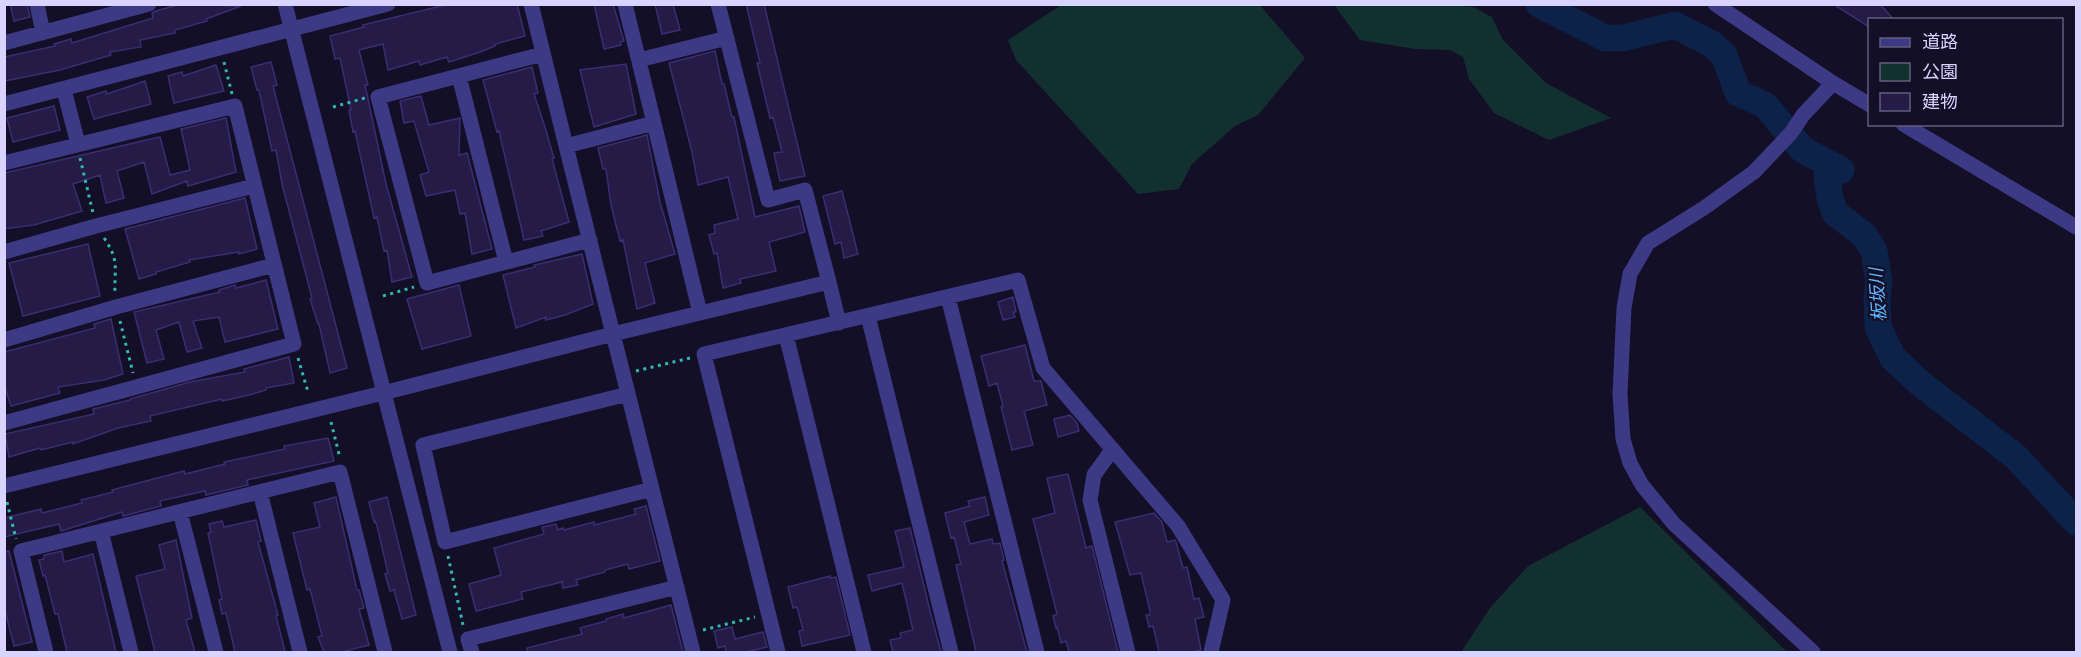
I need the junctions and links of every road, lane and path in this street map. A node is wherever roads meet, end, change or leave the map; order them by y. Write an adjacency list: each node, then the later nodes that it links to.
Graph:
1 (37, 4): 11 (street)
2 (149, 4): 9 (street)
3 (285, 4): 10 (street)
4 (388, 4): 10 (street)
5 (531, 4): 14 (street)
6 (625, 4): 16 (street)
7 (718, 4): 12 (street)
8 (1715, 4): 18 (street)
9 (127, 7): 11 (street)
10 (291, 29): 20 (street); 53 (street)
11 (43, 33): 13 (street)
12 (727, 38): 16 (street); 37 (street)
13 (4, 43)
14 (543, 54): 17 (street); 28 (street)
15 (224, 60): 19 (path)
16 (639, 60): 25 (street)
17 (459, 76): 21 (street); 35 (street)
18 (1833, 83): 23 (street); 84 (street)
19 (230, 86)
20 (64, 90): 22 (street); 27 (street)
21 (378, 97): 24 (path); 38 (street)
22 (4, 104)
23 (1868, 104)
24 (333, 107)
25 (654, 123): 28 (street); 42 (street)
26 (1906, 126): 32 (street)
27 (78, 144): 29 (street); 30 (street); 31 (path)
28 (566, 146): 33 (street)
29 (4, 163)
30 (254, 186): 31 (street); 36 (street)
31 (96, 226): 34 (street); 41 (path)
32 (2076, 227)
33 (590, 240): 35 (street); 45 (street)
34 (4, 252)
35 (506, 262): 38 (street)
36 (274, 265): 41 (street); 51 (street)
37 (829, 282): 42 (street); 44 (street)
38 (427, 283): 39 (path)
39 (383, 296)
40 (948, 297): 43 (street); 58 (street); 81 (street)
41 (116, 307): 47 (street); 51 (path)
42 (700, 313): 45 (street)
43 (868, 316): 44 (street); 80 (street)
44 (839, 322): 46 (street)
45 (612, 334): 50 (street); 53 (street)
46 (786, 335): 48 (street); 79 (street)
47 (4, 340)
48 (704, 354): 50 (path); 68 (street)
49 (302, 369): 52 (path)
50 (623, 374): 54 (street)
51 (136, 386): 56 (street)
52 (308, 392)
53 (383, 393): 59 (street); 76 (street)
54 (628, 394): 60 (street); 66 (street)
55 (331, 422): 57 (path)
56 (4, 423)
57 (335, 440)
58 (1112, 450): 82 (street); 83 (street)
59 (4, 486)
60 (652, 489): 66 (street); 67 (street)
61 (260, 492): 63 (street); 74 (street); 75 (street)
62 (7, 502): 64 (path)
63 (180, 512): 65 (street); 73 (street)
64 (12, 524)
65 (101, 531): 71 (street); 72 (street)
66 (445, 542): 70 (path)
67 (677, 587): 69 (street); 70 (street)
68 (768, 614): 69 (path); 78 (street)
69 (688, 633): 77 (street)
70 (470, 646)
71 (46, 652)
72 (131, 652)
73 (216, 652)
74 (300, 652)
75 (386, 652)
76 (450, 652)
77 (693, 652)
78 (778, 652)
79 (864, 652)
80 (951, 652)
81 (1037, 652)
82 (1128, 652)
83 (1211, 652)
84 (1813, 652)

